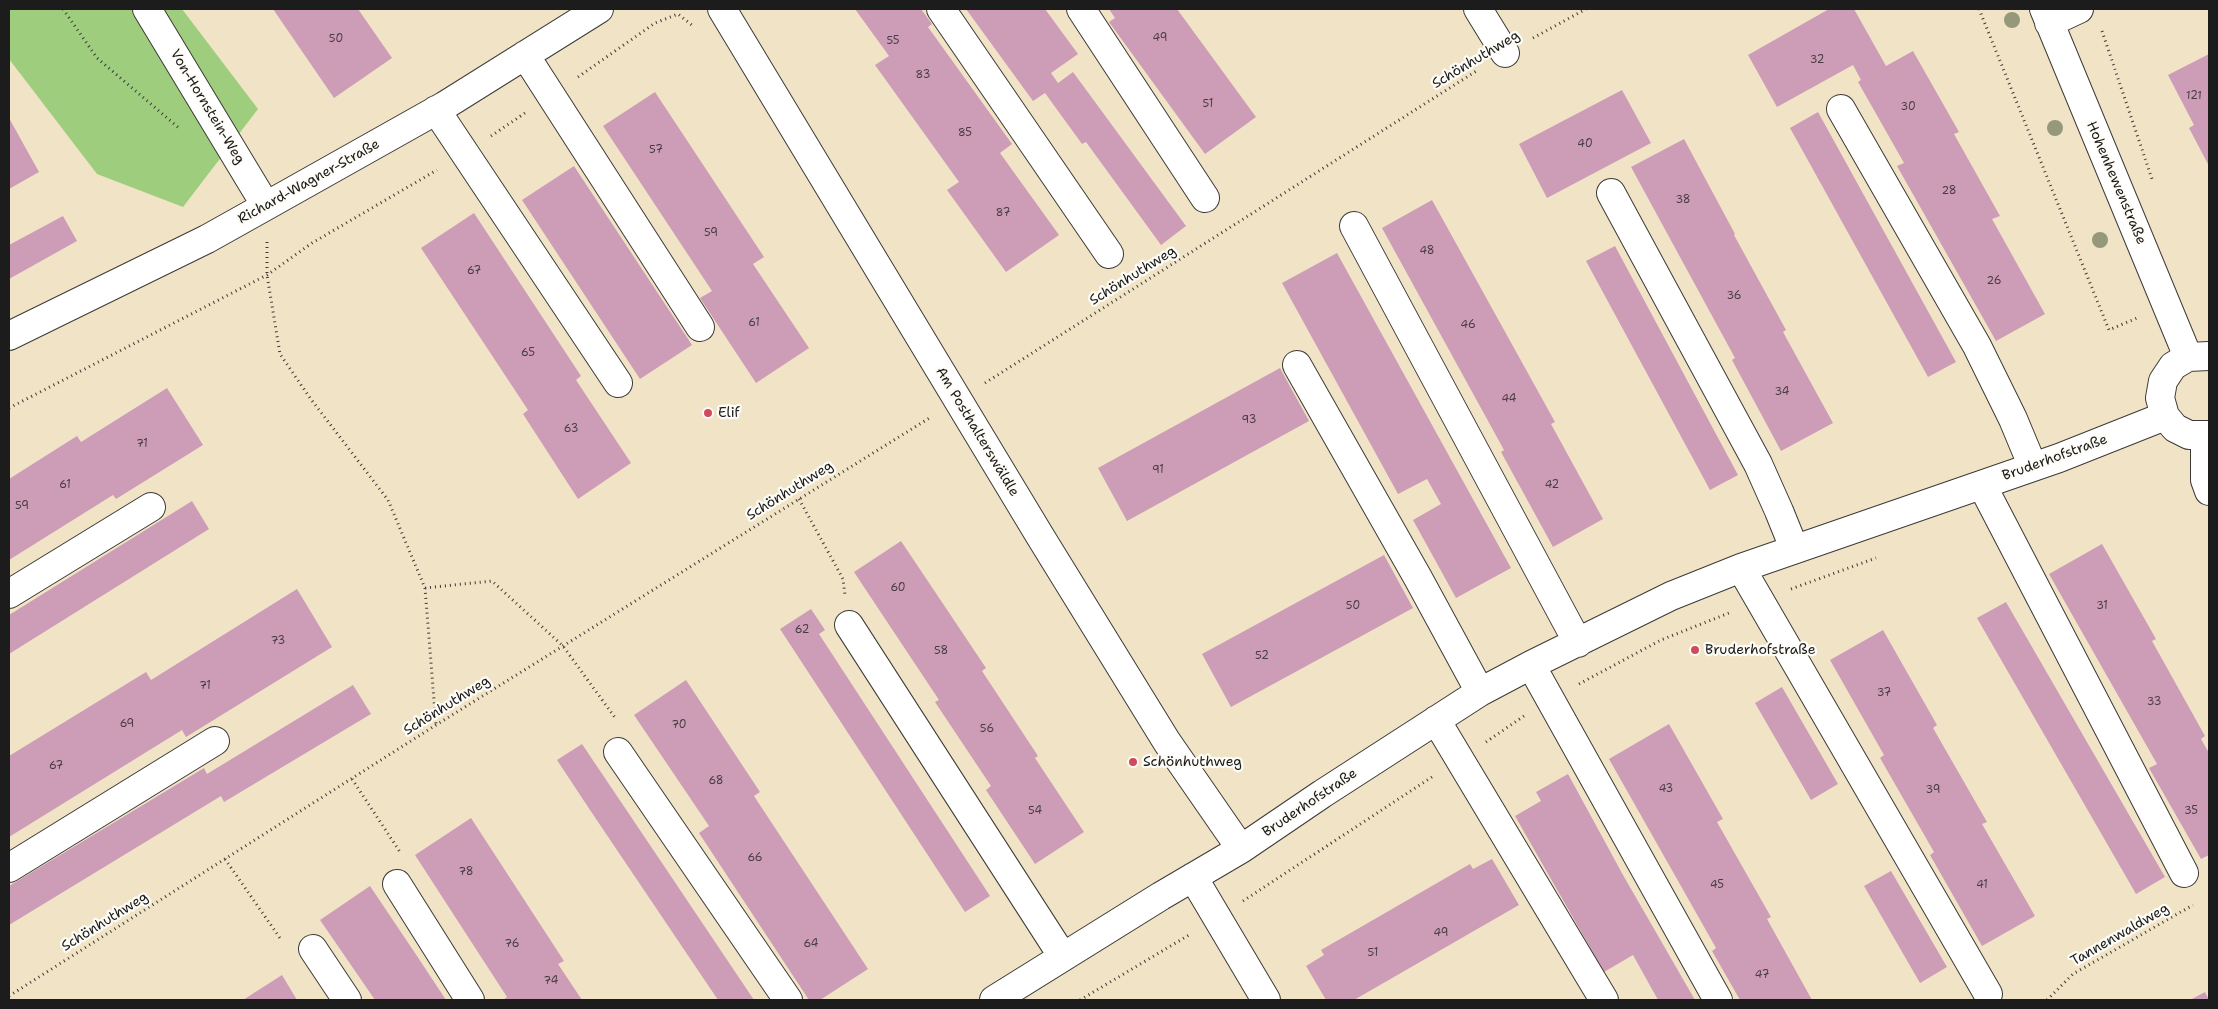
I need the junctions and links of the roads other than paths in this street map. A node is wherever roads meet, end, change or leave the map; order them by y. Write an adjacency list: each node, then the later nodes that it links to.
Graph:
1 (147, 9): 15 (street, Von-Hornstein-Weg)
2 (599, 9): 10 (street, Richard-Wagner-Straße)
3 (942, 9): 17 (street)
4 (1081, 9): 14 (street)
5 (1478, 9): 9 (street)
6 (2079, 9): 8 (street)
7 (727, 16): 39 (street, Am Posthalterswäldle)
8 (2047, 16): 20 (street, Hohenhewenstraße)
9 (1505, 53)
10 (525, 55): 12 (street, Richard-Wagner-Straße); 18 (street)
11 (1841, 109): 25 (street)
12 (436, 110): 15 (street, Richard-Wagner-Straße); 22 (street)
13 (1611, 193): 29 (street)
14 (1205, 198)
15 (266, 206): 19 (street, Richard-Wagner-Straße)
16 (1354, 226): 33 (street)
17 (1109, 254)
18 (700, 327)
19 (9, 336)
20 (2198, 357): 23 (street)
21 (1297, 365): 35 (street)
22 (618, 383)
23 (2165, 416): 24 (street); 25 (street, Bruderhofstraße)
24 (2207, 435): 27 (street)
25 (2032, 467): 26 (street, Bruderhofstraße)
26 (1982, 485): 29 (street, Bruderhofstraße); 41 (street)
27 (2209, 491)
28 (151, 507): 31 (street)
29 (1794, 548): 30 (street, Bruderhofstraße)
30 (1741, 568): 33 (street, Bruderhofstraße); 47 (street)
31 (9, 594)
32 (849, 625): 45 (street)
33 (1578, 643): 34 (street, Bruderhofstraße)
34 (1531, 664): 35 (street, Bruderhofstraße); 54 (street)
35 (1480, 692): 36 (street, Bruderhofstraße)
36 (1436, 720): 39 (street, Bruderhofstraße); 53 (street)
37 (215, 742): 40 (street)
38 (618, 752): 50 (street)
39 (1241, 849): 42 (street, Bruderhofstraße)
40 (9, 868)
41 (2184, 873)
42 (1193, 877): 45 (street, Bruderhofstraße); 52 (street)
43 (397, 884): 49 (street)
44 (314, 949): 48 (street)
45 (1063, 957): 46 (street, Bruderhofstraße)
46 (1023, 993): 51 (street, Bruderhofstraße)
47 (1988, 994)
48 (347, 1000)
49 (470, 1000)
50 (788, 1000)
51 (994, 1000)
52 (1266, 1000)
53 (1604, 1000)
54 (1718, 1000)

